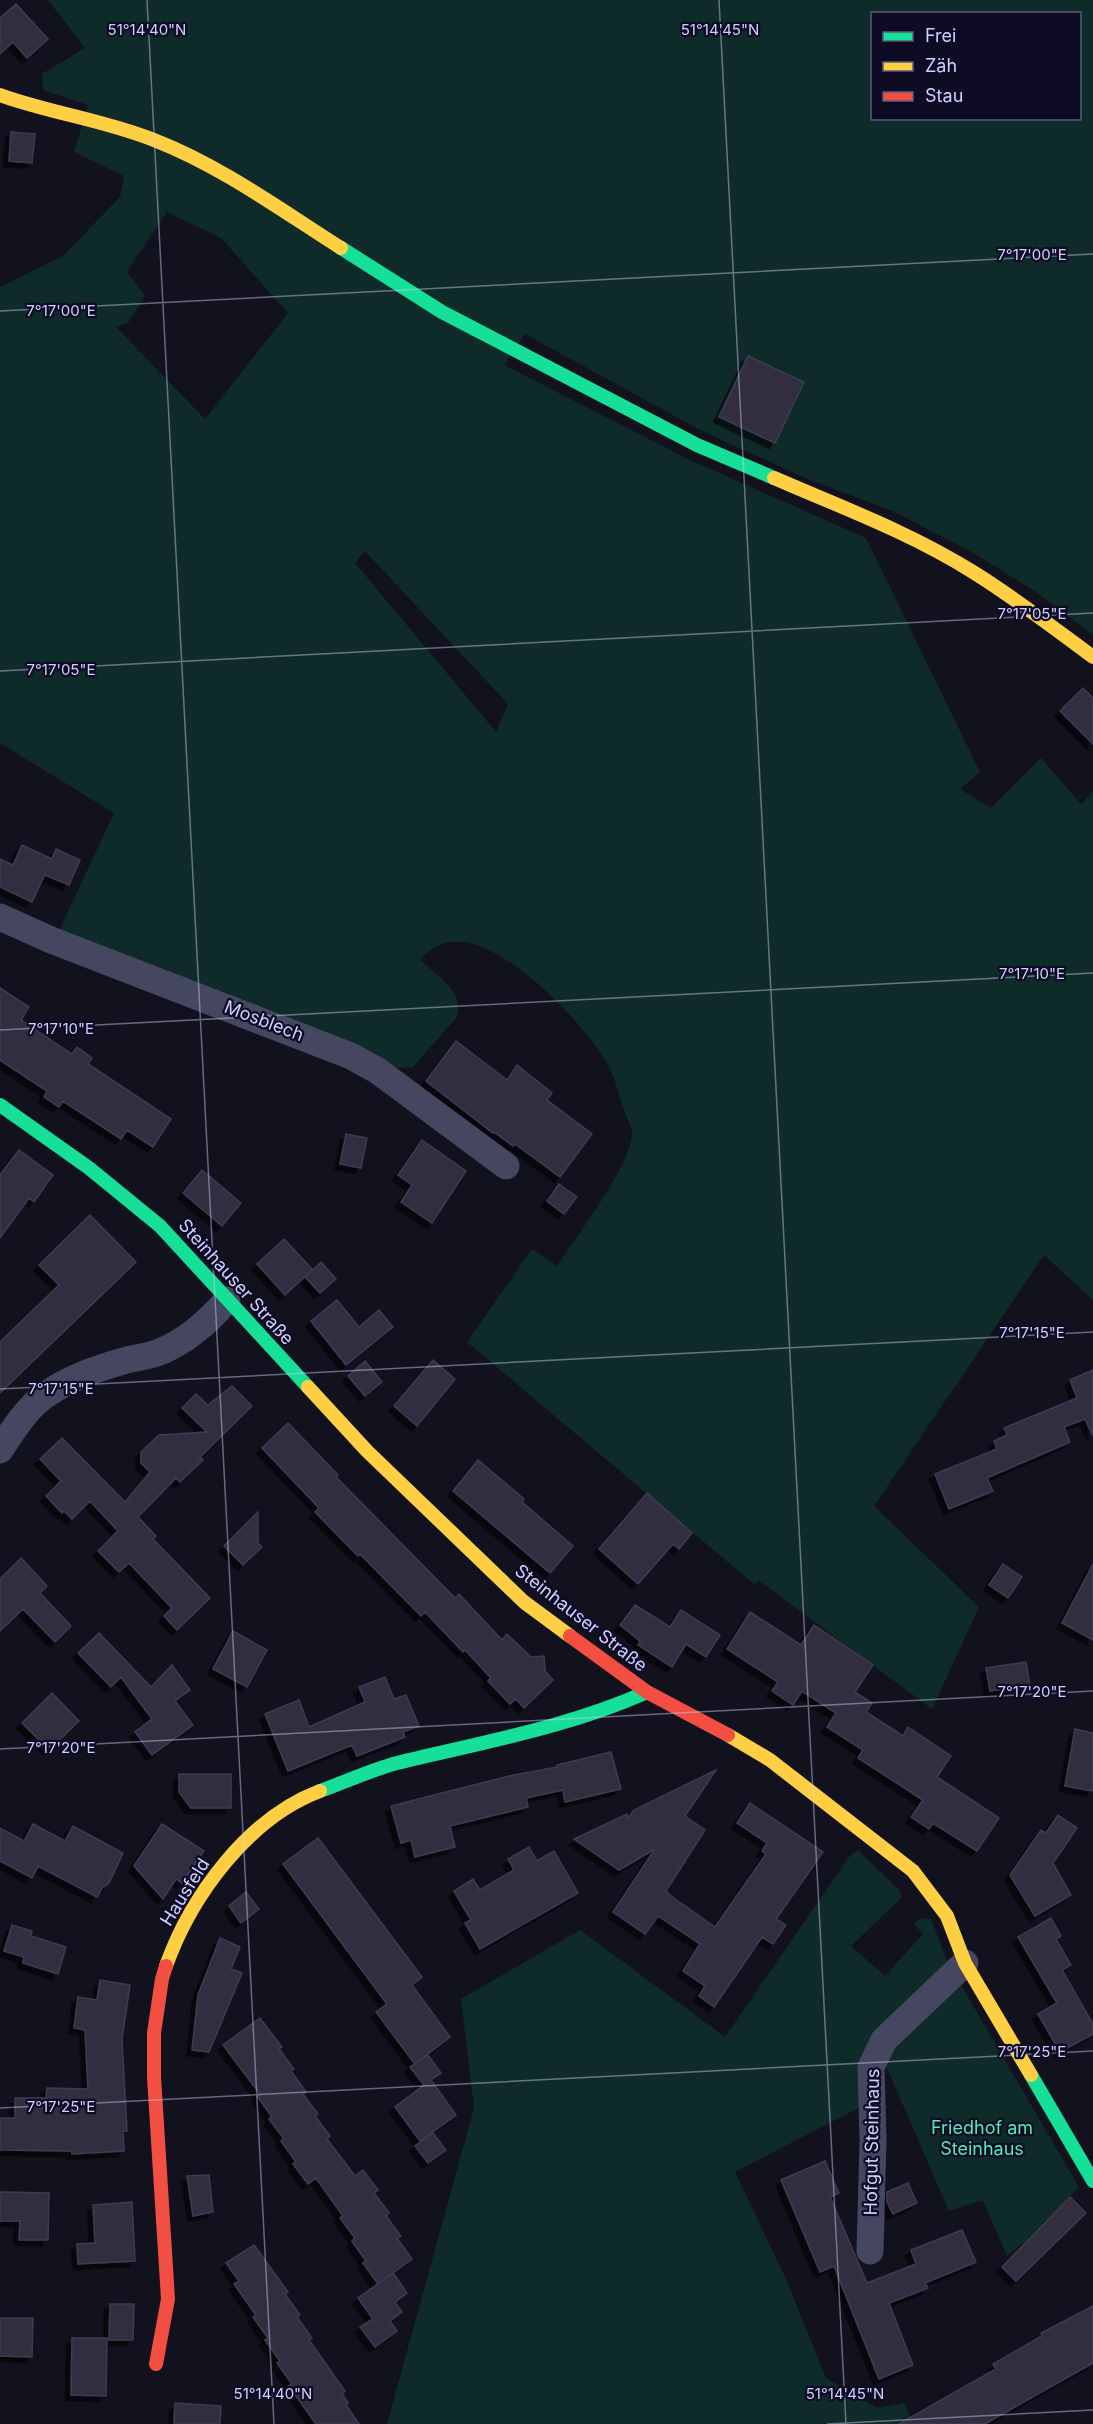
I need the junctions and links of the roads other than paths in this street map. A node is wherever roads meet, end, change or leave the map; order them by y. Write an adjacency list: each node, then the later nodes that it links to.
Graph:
1 (0, 95): 2 (street)
2 (1093, 657)
3 (0, 917): 5 (street, Mosblech)
4 (0, 1105): 6 (street, Steinhauser Straße)
5 (506, 1166)
6 (227, 1300): 7 (street); 8 (street, Steinhauser Straße)
7 (0, 1450)
8 (647, 1692): 9 (street, Steinhauser Straße); 12 (street, Hausfeld)
9 (965, 1963): 10 (street, Steinhauser Straße); 11 (street, Hofgut Steinhaus)
10 (1093, 2181)
11 (870, 2251)
12 (156, 2364)

